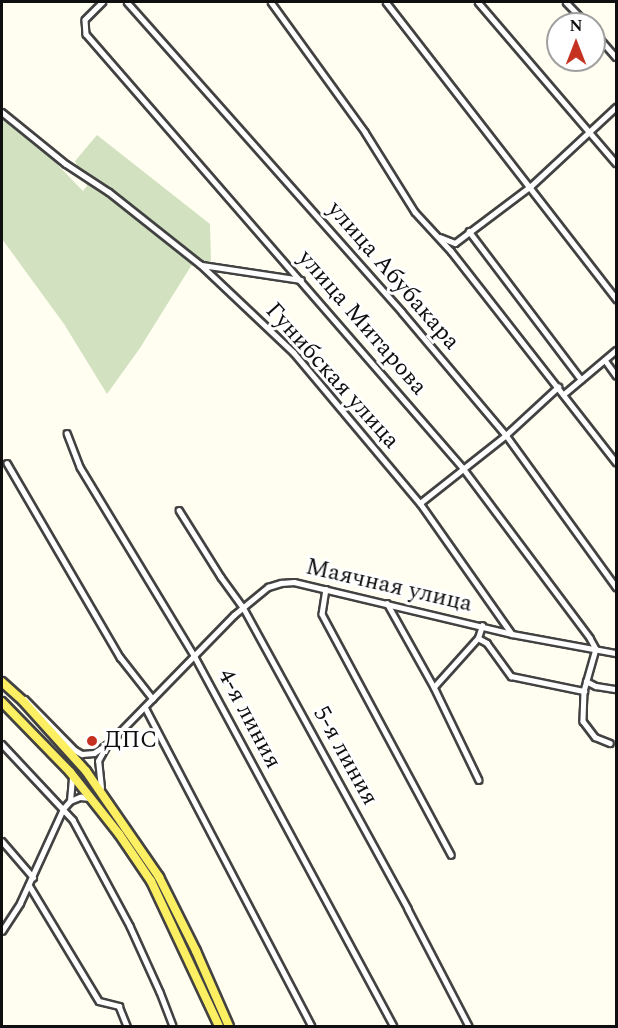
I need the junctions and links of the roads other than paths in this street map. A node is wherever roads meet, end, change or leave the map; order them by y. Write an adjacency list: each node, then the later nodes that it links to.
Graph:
1 (103, 2): 16 (street, улица Митарова)
2 (126, 2): 25 (street, улица Абубакара)
3 (271, 2): 14 (street)
4 (386, 2): 12 (street)
5 (478, 2): 10 (street)
6 (606, 46): 7 (street)
7 (616, 57)
8 (616, 107): 10 (street)
9 (2, 112): 15 (street, Гунибская улица)
10 (588, 132): 11 (street); 12 (street)
11 (616, 164)
12 (531, 186): 13 (street); 17 (street)
13 (469, 231): 14 (street); 21 (street)
14 (433, 232): 22 (street)
15 (200, 264): 16 (street); 29 (street, Гунибская улица)
16 (302, 280): 28 (street, улица Митарова)
17 (616, 299)
18 (616, 350): 19 (street)
19 (605, 360): 20 (street); 21 (street)
20 (616, 375)
21 (581, 379): 23 (street)
22 (558, 387): 23 (street); 25 (street)
23 (564, 394): 26 (street)
24 (67, 433): 40 (street, 4-я линия)
25 (506, 435): 28 (street); 31 (street, улица Абубакара)
26 (616, 462)
27 (7, 463): 47 (street)
28 (463, 468): 29 (street); 38 (street, улица Митарова)
29 (420, 503): 36 (street, Гунибская улица)
30 (179, 510): 34 (street, 5-я линия)
31 (616, 587)
32 (326, 589): 33 (street, Маячная улица); 34 (street, Маячная улица); 60 (street)
33 (387, 603): 35 (street, Маячная улица); 43 (street)
34 (243, 607): 40 (street, Маячная улица); 70 (street, 5-я линия)
35 (482, 626): 36 (street, Маячная улица); 37 (street)
36 (512, 634): 38 (street, Маячная улица)
37 (478, 638): 43 (street); 46 (street)
38 (596, 649): 39 (street, Маячная улица); 41 (street)
39 (616, 653)
40 (195, 657): 47 (street, Маячная улица); 69 (street, 4-я линия)
41 (586, 681): 44 (street); 46 (street)
42 (2, 682): 45 (main road)
43 (434, 687): 54 (street)
44 (616, 688)
45 (10, 689): 52 (street); 55 (main road)
46 (584, 691): 50 (street)
47 (153, 699): 49 (street, Маячная улица)
48 (2, 702): 53 (main road)
49 (145, 707): 52 (street, Маячная улица); 68 (street)
50 (610, 743)
51 (2, 744): 58 (street)
52 (108, 744): 55 (street)
53 (70, 772): 56 (main road); 57 (street)
54 (479, 780)
55 (102, 791): 67 (main road)
56 (93, 800): 57 (street); 66 (main road)
57 (70, 801): 58 (street)
58 (63, 809): 61 (street); 65 (street)
59 (2, 841): 61 (street)
60 (451, 855)
61 (33, 877): 62 (street)
62 (29, 885): 63 (street); 64 (street)
63 (2, 931)
64 (127, 1026)
65 (173, 1026)
66 (219, 1026)
67 (230, 1026)
68 (312, 1026)
69 (394, 1026)
70 (468, 1026)

